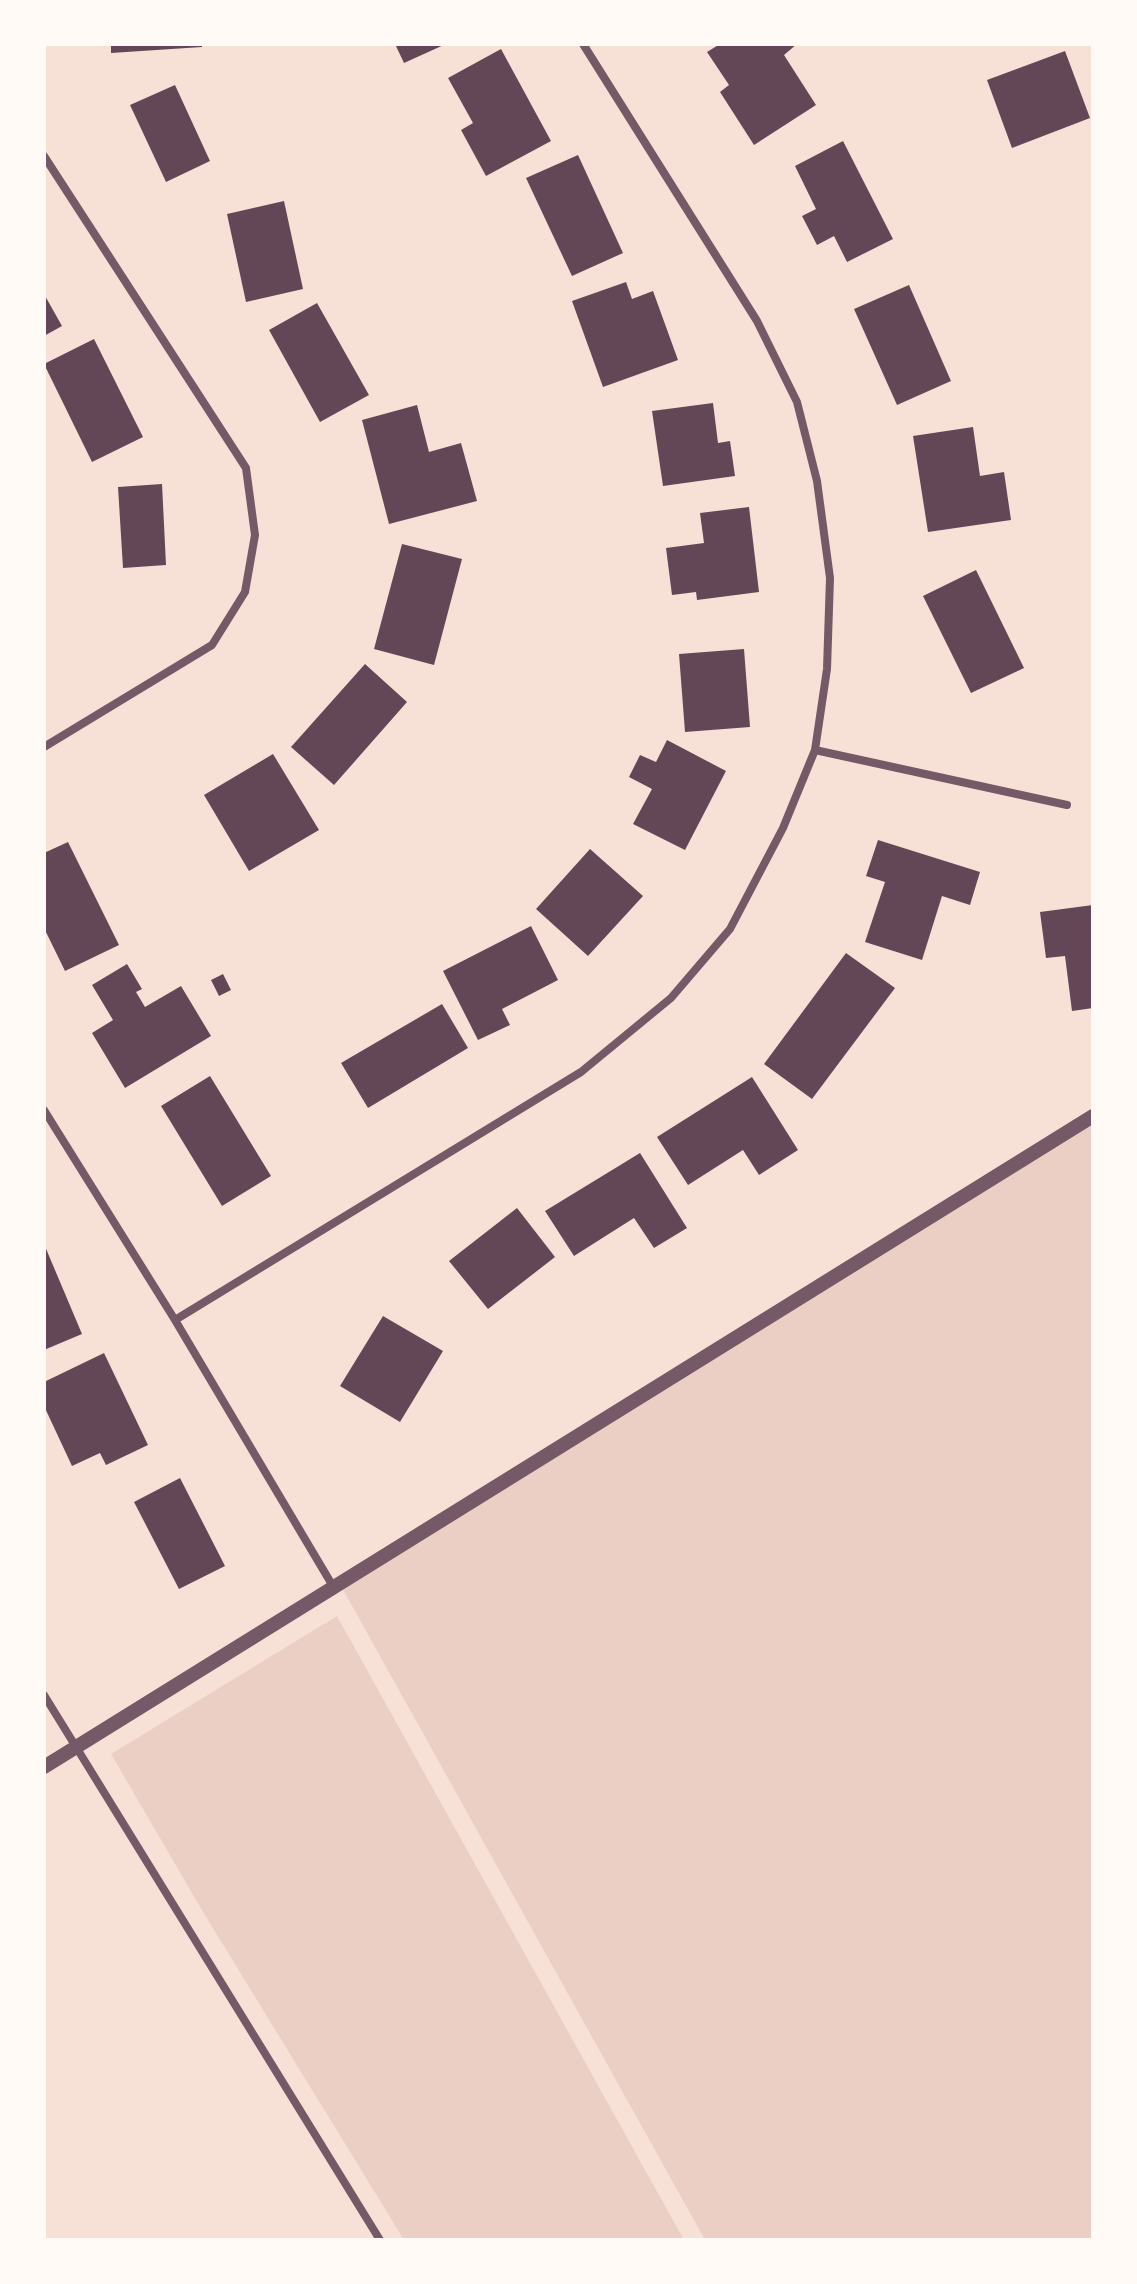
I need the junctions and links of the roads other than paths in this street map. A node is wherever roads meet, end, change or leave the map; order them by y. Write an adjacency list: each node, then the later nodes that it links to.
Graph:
1 (583, 44): 4 (street)
2 (44, 156): 3 (street)
3 (44, 747)
4 (815, 750): 5 (street); 8 (street)
5 (1067, 805)
6 (44, 1110): 8 (street)
7 (1093, 1116): 9 (street)
8 (175, 1320): 9 (street)
9 (334, 1589): 11 (street)
10 (44, 1695): 11 (street)
11 (76, 1748): 12 (street); 13 (street)
12 (44, 1767)
13 (380, 2240)

